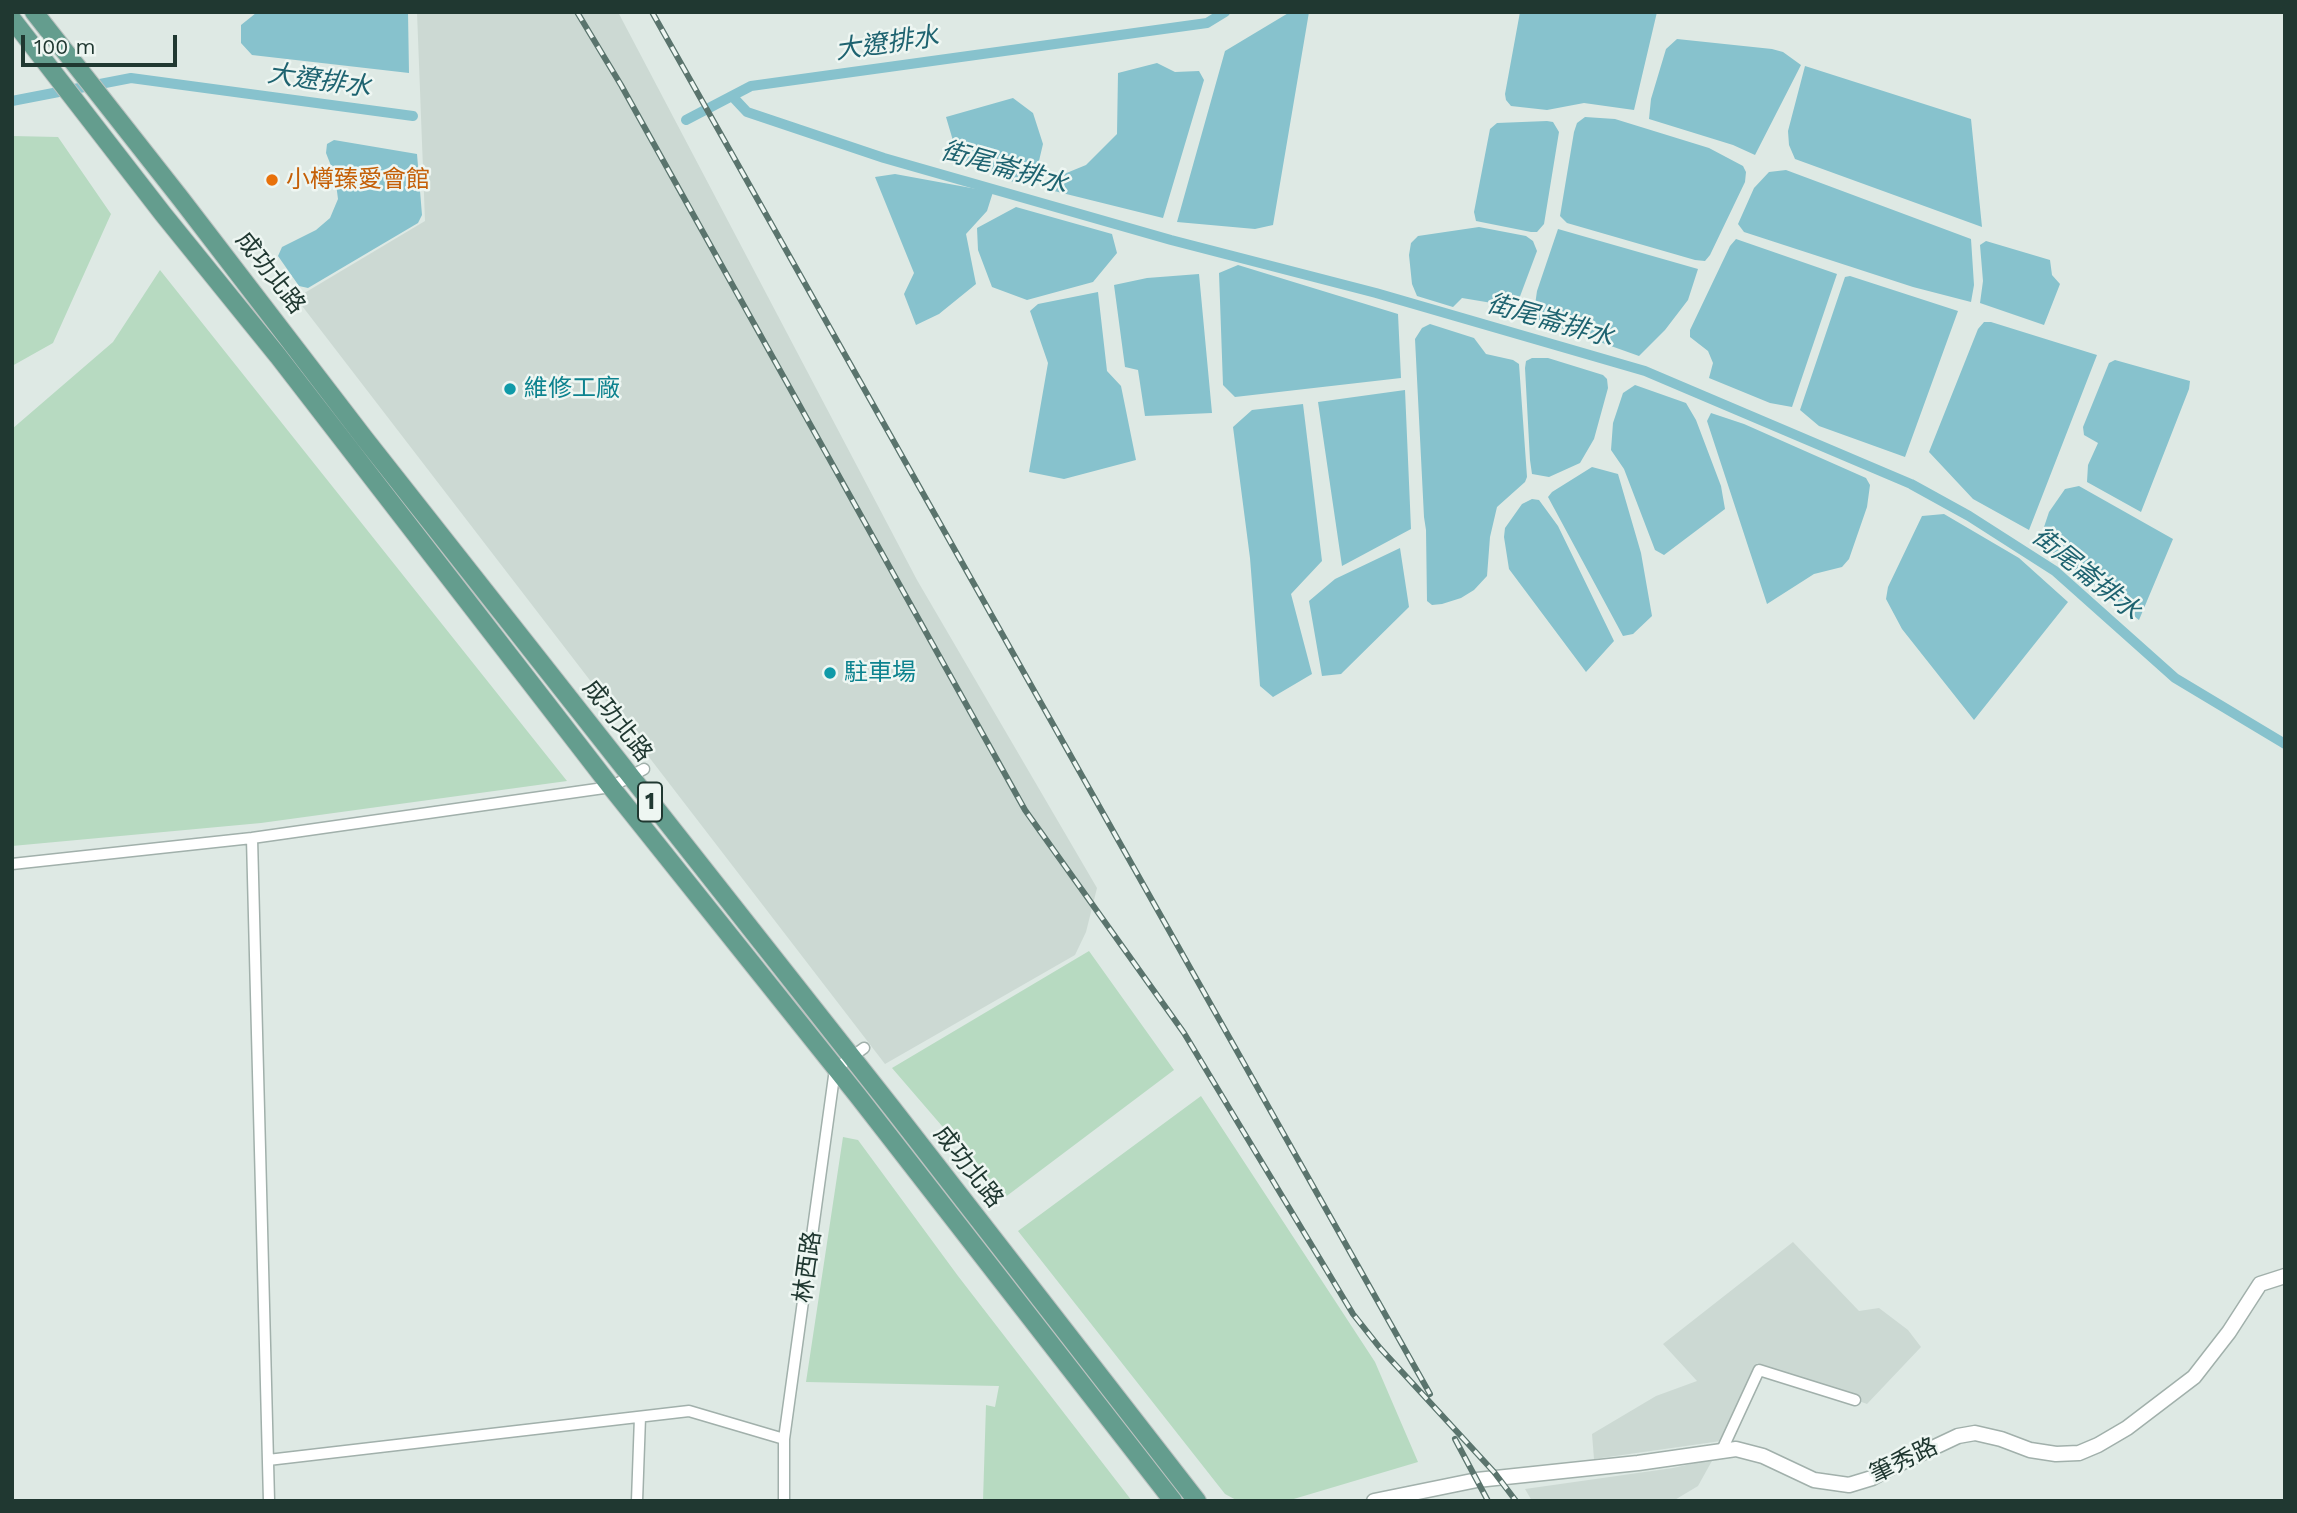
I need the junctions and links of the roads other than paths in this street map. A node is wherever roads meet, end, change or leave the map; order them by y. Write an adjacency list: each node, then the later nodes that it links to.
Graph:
1 (34, 12): 3 (main road, 成功北路 / 1)
2 (12, 19): 4 (main road, 成功北路 / 1)
3 (636, 772): 4 (street); 7 (main road, 成功北路 / 1)
4 (611, 787): 5 (street); 8 (main road, 成功北路 / 1)
5 (252, 838): 6 (street); 14 (street)
6 (12, 864)
7 (857, 1052): 8 (street); 19 (main road, 成功北路 / 1)
8 (835, 1069): 12 (street, 林西路); 18 (main road, 成功北路 / 1)
9 (2285, 1276): 13 (street, 筆秀路)
10 (1855, 1400): 13 (street)
11 (640, 1417): 12 (street); 14 (street); 16 (street)
12 (784, 1439): 17 (street, 林西路)
13 (1722, 1450): 20 (street, 筆秀路)
14 (268, 1460): 15 (street)
15 (270, 1501)
16 (637, 1501)
17 (783, 1501)
18 (1173, 1501)
19 (1197, 1501)
20 (1374, 1501)

